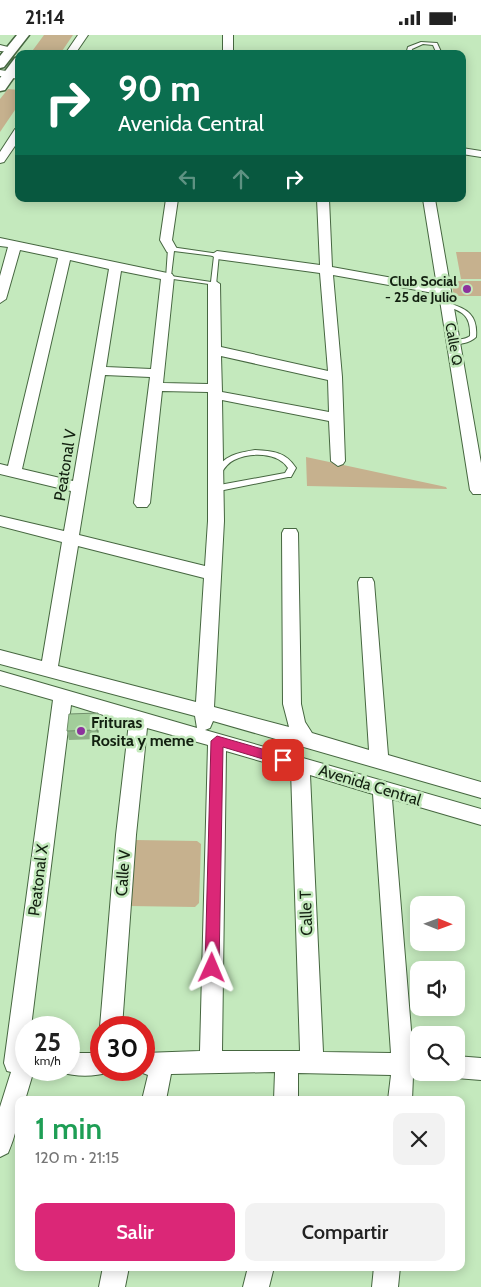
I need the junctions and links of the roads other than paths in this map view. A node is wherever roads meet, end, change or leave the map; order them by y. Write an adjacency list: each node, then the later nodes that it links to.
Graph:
1 (23, 35): 5 (street)
2 (38, 35): 6 (street)
3 (83, 35): 7 (street)
4 (228, 35): 8 (street)
5 (6, 48): 11 (street)
6 (27, 50)
7 (73, 50)
8 (228, 50)
9 (410, 50): 10 (lane)
10 (438, 50)
11 (0, 64)
12 (9, 75): 13 (street)
13 (0, 87)
14 (15, 137): 17 (street)
15 (466, 152): 16 (street)
16 (481, 154)
17 (0, 160)
18 (172, 202): 23 (street)
19 (323, 202): 27 (street)
20 (429, 202): 30 (street, Calle Q)
21 (0, 242): 22 (street)
22 (15, 245): 25 (street); 31 (street)
23 (171, 249): 24 (lane); 28 (lane)
24 (216, 255): 27 (street); 29 (lane)
25 (66, 256): 26 (street); 40 (street)
26 (116, 266): 28 (street); 34 (street, Peatonal V)
27 (326, 270): 30 (street); 35 (street)
28 (168, 277): 29 (lane); 36 (street)
29 (214, 284): 33 (street)
30 (446, 298): 32 (street, Calle Q); 32 (lane)
31 (0, 299)
32 (454, 342): 41 (street, Calle Q)
33 (215, 350): 35 (street); 37 (street)
34 (99, 371): 36 (street); 42 (street, Peatonal V)
35 (335, 377): 38 (street)
36 (157, 380): 37 (street); 45 (street)
37 (216, 392): 38 (street); 43 (street)
38 (336, 418): 39 (street)
39 (338, 461)
40 (7, 471): 42 (street)
41 (478, 473): 44 (street, Calle Q)
42 (79, 488): 48 (street, Peatonal V)
43 (216, 488): 43 (lane); 49 (street)
44 (478, 490)
45 (142, 503)
46 (0, 521): 48 (street)
47 (290, 533): 58 (street)
48 (71, 539): 49 (street); 52 (street, Peatonal V)
49 (212, 574): 55 (street)
50 (366, 582): 59 (street)
51 (0, 657): 52 (street, Avenida Central)
52 (49, 670): 55 (street, Avenida Central)
53 (0, 678): 54 (street, Avenida Central)
54 (63, 697): 56 (street, Avenida Central); 64 (street, Peatonal X)
55 (205, 713): 57 (street); 58 (street, Avenida Central)
56 (139, 718): 57 (street, Avenida Central); 65 (street, Calle V)
57 (210, 739): 60 (street, Avenida Central); 67 (street)
58 (306, 739): 59 (street, Avenida Central)
59 (379, 762): 62 (street, Avenida Central)
60 (300, 765): 61 (street, Avenida Central); 69 (street, Calle T)
61 (382, 790): 63 (street, Avenida Central); 66 (street)
62 (481, 790)
63 (481, 817)
64 (23, 1016)
65 (112, 1016)
66 (410, 1055)
67 (211, 1062): 68 (street); 70 (street)
68 (286, 1062): 69 (street); 78 (street)
69 (312, 1062): 71 (street)
70 (155, 1064)
71 (410, 1064)
72 (410, 1067): 79 (street)
73 (465, 1068): 74 (street)
74 (481, 1069)
75 (15, 1073): 80 (street, Peatonal X)
76 (153, 1081): 77 (street)
77 (154, 1096)
78 (286, 1096)
79 (401, 1096)
80 (0, 1145)
81 (115, 1271): 84 (street)
82 (260, 1271): 85 (street)
83 (387, 1271): 86 (street)
84 (112, 1287)
85 (256, 1287)
86 (385, 1287)

